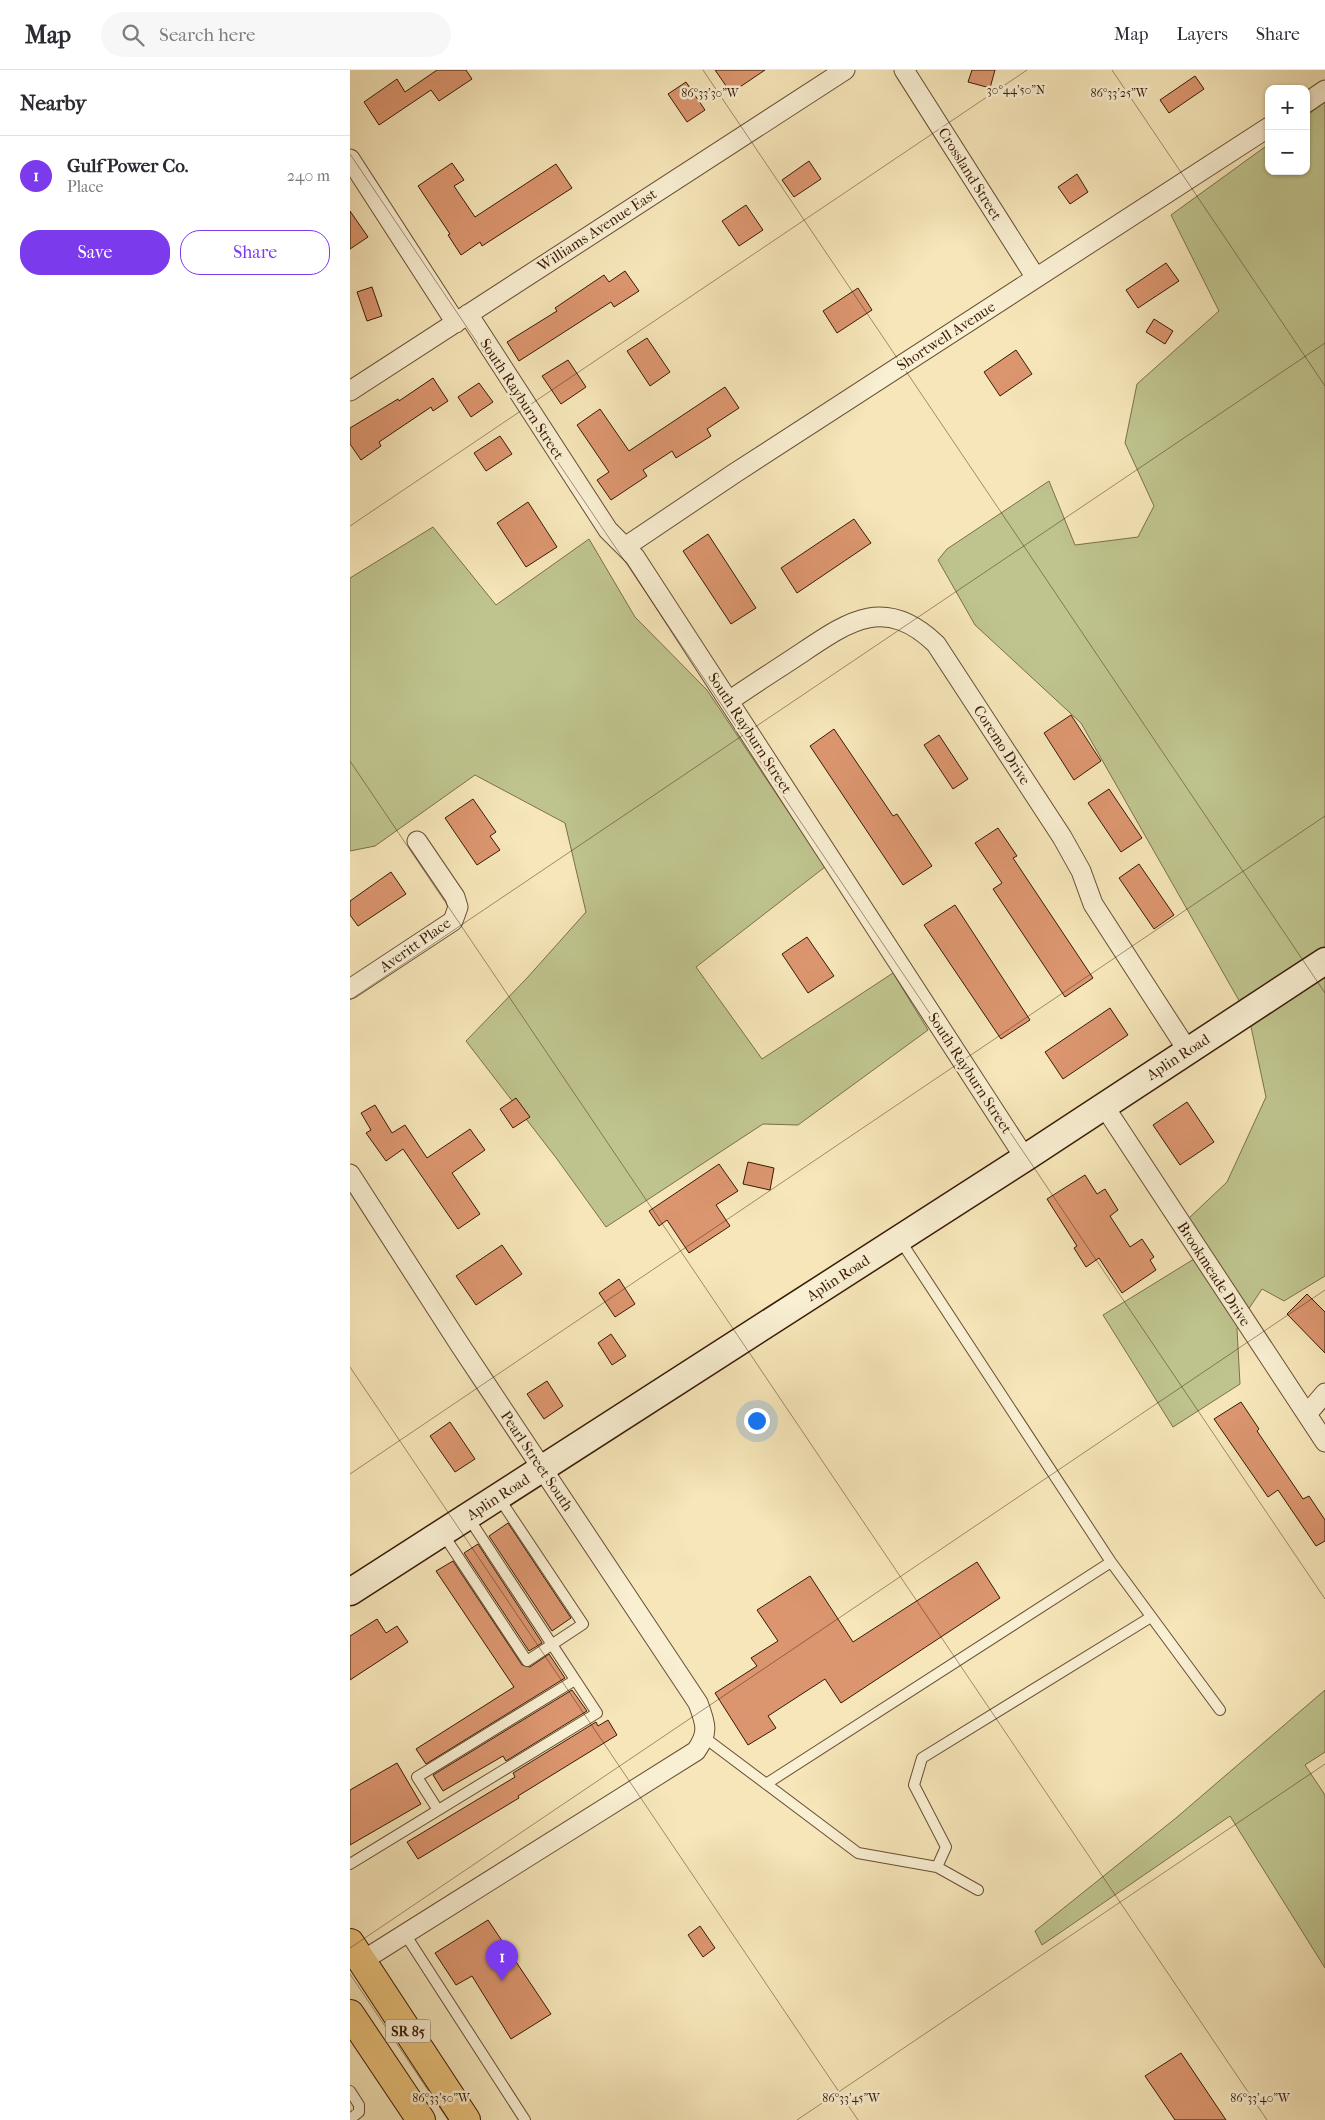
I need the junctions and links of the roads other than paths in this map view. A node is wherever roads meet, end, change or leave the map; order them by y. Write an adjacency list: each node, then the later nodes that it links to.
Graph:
1 (845, 70): 8 (street, Williams Avenue East)
2 (904, 70): 7 (street, Crossland Street)
3 (1325, 90): 4 (street)
4 (1310, 100)
5 (1265, 130): 7 (street, Shortwell Avenue)
6 (350, 159): 8 (street, South Rayburn Street)
7 (1036, 278): 10 (street, Shortwell Avenue)
8 (462, 318): 9 (street, Williams Avenue East); 10 (street, South Rayburn Street)
9 (350, 391)
10 (625, 547): 11 (street, South Rayburn Street)
11 (729, 701): 15 (street, Coremo Drive); 17 (street, South Rayburn Street)
12 (417, 841): 14 (street, Averitt Place)
13 (1325, 961): 15 (street, Aplin Road)
14 (350, 989)
15 (1188, 1051): 16 (street, Aplin Road)
16 (1104, 1106): 17 (street, Aplin Road); 21 (street, Brookmeade Drive)
17 (1025, 1158): 19 (street, Aplin Road)
18 (350, 1174): 23 (street, Pearl Street South)
19 (899, 1239): 23 (street, Aplin Road); 27 (lane)
20 (1325, 1393): 21 (street)
21 (1307, 1414): 22 (street, Brookmeade Drive)
22 (1325, 1442)
23 (542, 1468): 24 (street, Aplin Road); 33 (street, Pearl Street South)
24 (499, 1496): 25 (street, Aplin Road); 30 (lane)
25 (468, 1516): 26 (street, Aplin Road); 30 (lane)
26 (442, 1533): 28 (street, Aplin Road); 30 (lane)
27 (1111, 1562): 29 (lane); 34 (lane)
28 (350, 1592)
29 (1151, 1617): 32 (lane); 37 (lane)
30 (552, 1644): 31 (lane)
31 (575, 1680): 35 (lane); 35 (lane)
32 (1220, 1710)
33 (700, 1744): 34 (lane); 39 (street)
34 (766, 1784): 37 (lane)
35 (438, 1810): 36 (lane)
36 (350, 1864)
37 (937, 1867): 38 (lane)
38 (978, 1890)
39 (405, 1934): 40 (street); 46 (lane)
40 (356, 1952): 45 (main road, SR 85)
41 (350, 2014): 44 (main road, SR 85)
42 (350, 2091): 43 (lane)
43 (350, 2119)
44 (421, 2120)
45 (466, 2120)
46 (525, 2120)

